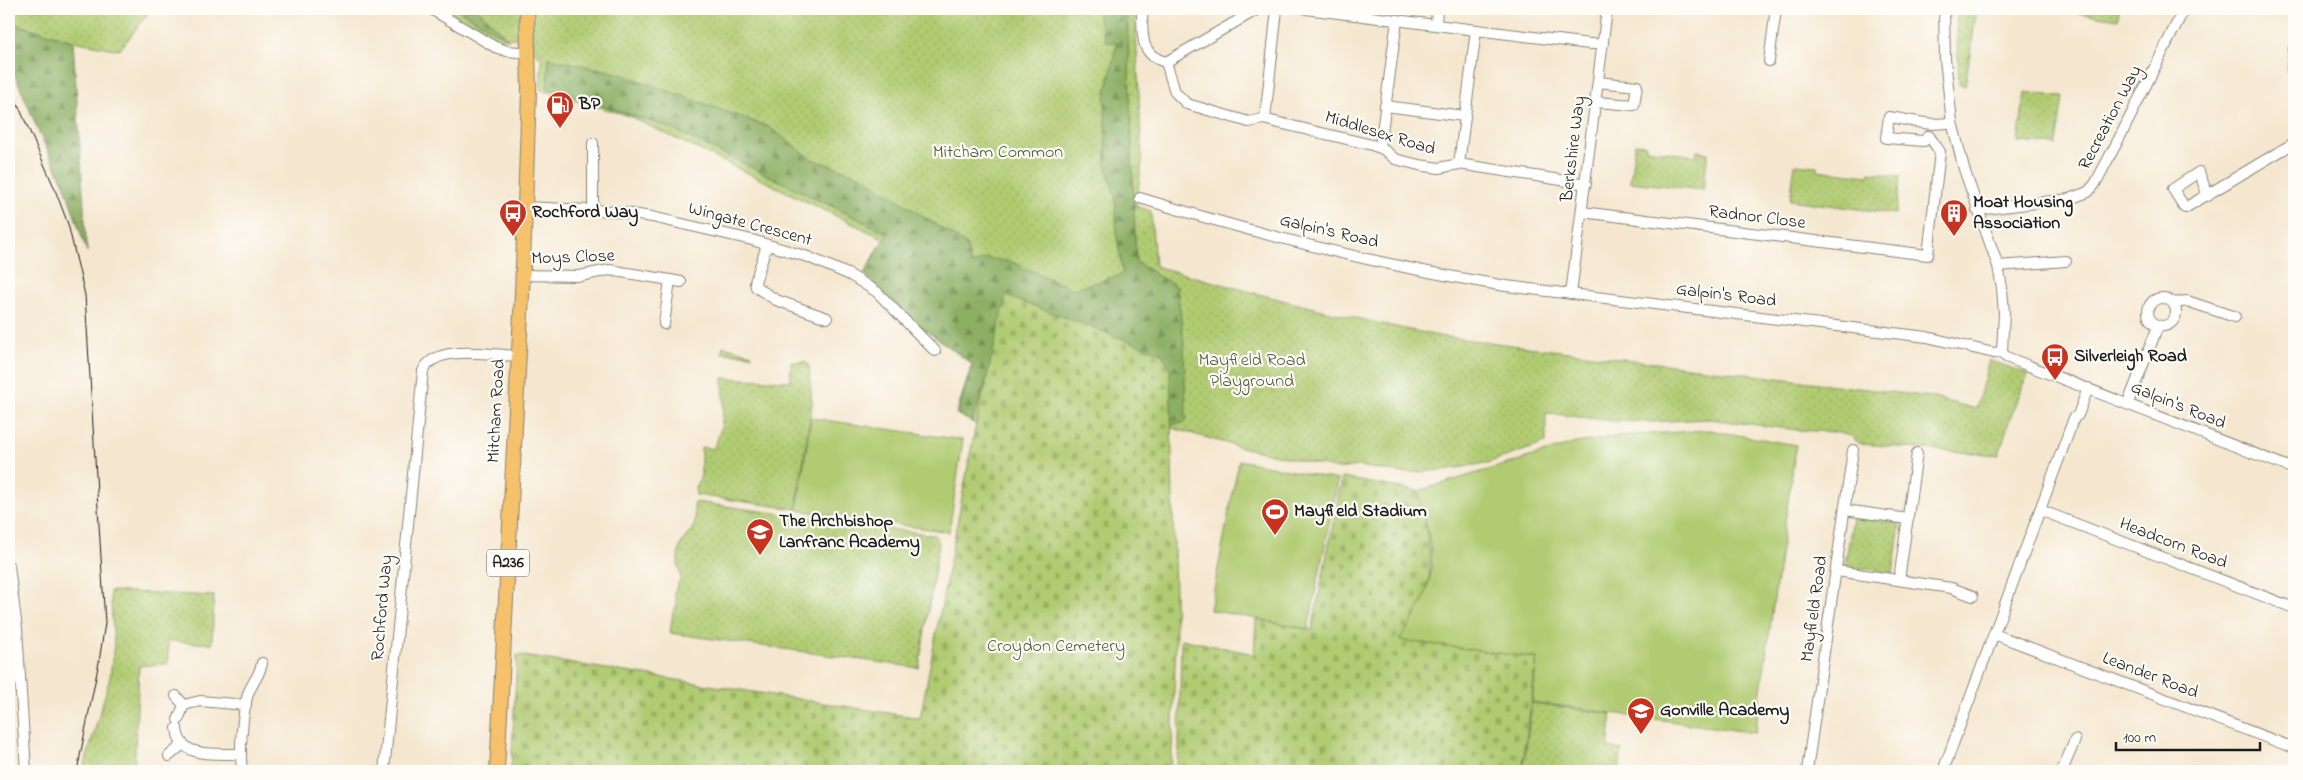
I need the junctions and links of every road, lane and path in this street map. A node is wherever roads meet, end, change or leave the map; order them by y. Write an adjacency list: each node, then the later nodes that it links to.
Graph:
1 (431, 9): 17 (street)
2 (527, 9): 17 (main road, A236)
3 (1142, 9): 19 (street)
4 (1258, 9): 19 (street)
5 (1277, 9): 25 (street)
6 (1306, 9): 12 (street)
7 (1438, 9): 13 (street)
8 (1607, 9): 15 (street, Berkshire Way)
9 (1776, 9): 18 (street)
10 (1944, 9): 26 (street)
11 (2184, 9): 36 (street, Recreation Way)
12 (1397, 20): 13 (street); 23 (street)
13 (1436, 24): 14 (street)
14 (1476, 30): 15 (street); 24 (street)
15 (1603, 44): 20 (street, Berkshire Way)
16 (2294, 48): 21 (street)
17 (530, 53): 34 (main road, Mitcham Road / A236)
18 (1769, 61)
19 (1166, 62): 25 (street, Middlesex Road)
20 (1598, 82): 22 (street, Berkshire Way); 22 (street)
21 (2294, 82)
22 (1596, 102): 31 (street, Berkshire Way)
23 (1385, 106): 24 (street); 29 (street)
24 (1464, 116): 30 (street)
25 (1264, 119): 29 (street, Middlesex Road)
26 (1952, 122): 36 (street); 37 (street, Radnor Close)
27 (594, 143): 35 (street)
28 (2294, 143): 32 (street)
29 (1380, 147): 30 (street, Middlesex Road)
30 (1459, 164): 31 (street, Middlesex Road)
31 (1586, 184): 37 (street, Berkshire Way)
32 (2208, 196)
33 (1140, 198): 42 (street, Galpin's Road)
34 (524, 207): 35 (street, Wingate Crescent); 41 (main road, Mitcham Road / A236)
35 (593, 210): 38 (street, Wingate Crescent)
36 (1977, 210): 40 (street)
37 (1582, 212): 42 (street, Berkshire Way)
38 (768, 245): 45 (street); 48 (street, Wingate Crescent)
39 (2066, 260): 40 (street)
40 (1998, 266): 49 (street)
41 (522, 275): 46 (street, Moys Close); 50 (main road, Mitcham Road / A236)
42 (1570, 294): 49 (street, Galpin's Road)
43 (2174, 303): 44 (street); 47 (street); 47 (street)
44 (2235, 317)
45 (827, 318)
46 (664, 324)
47 (2158, 326): 52 (street)
48 (935, 351)
49 (2002, 352): 51 (street, Galpin's Road)
50 (518, 356): 76 (street, Rochford Way); 77 (main road, Mitcham Road / A236)
51 (2088, 388): 52 (street, Galpin's Road); 57 (street)
52 (2128, 403): 55 (street, Galpin's Road)
53 (1853, 450): 56 (street, Mayfield Road)
54 (1917, 453): 58 (street)
55 (2294, 469)
56 (1845, 510): 58 (street); 60 (street, Mayfield Road)
57 (2040, 510): 63 (street, Headcorn Road); 64 (street)
58 (1908, 519): 61 (street)
59 (9, 566): 74 (street)
60 (1837, 571): 61 (street); 78 (street, Mayfield Road)
61 (1899, 580): 62 (street)
62 (1973, 596)
63 (2294, 608)
64 (1994, 634): 71 (street, Leander Road); 79 (street)
65 (262, 663): 68 (street)
66 (176, 696): 67 (street)
67 (184, 705): 68 (street); 70 (street)
68 (246, 705): 72 (street)
69 (2075, 740): 80 (street)
70 (182, 745): 72 (street); 73 (street)
71 (2294, 748)
72 (241, 754): 75 (street)
73 (169, 756)
74 (26, 771)
75 (244, 771)
76 (384, 771)
77 (496, 771)
78 (1808, 771)
79 (1943, 771)
80 (2062, 771)

